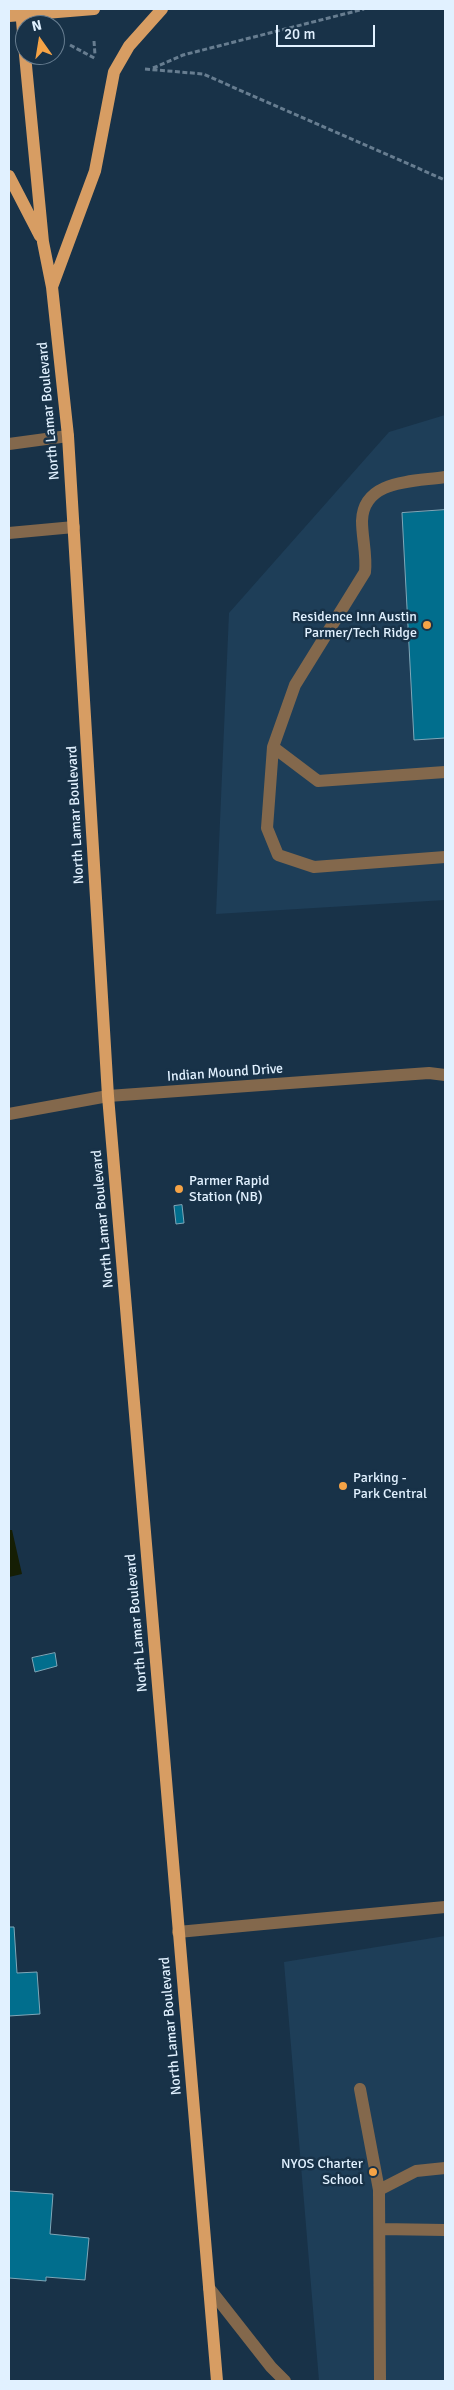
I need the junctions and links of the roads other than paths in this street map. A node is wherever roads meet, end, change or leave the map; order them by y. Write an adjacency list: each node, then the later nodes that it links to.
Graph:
1 (94, 9): 3 (main road)
2 (162, 9): 7 (main road)
3 (17, 14)
4 (26, 65): 6 (main road, North Lamar Boulevard)
5 (9, 176): 6 (main road)
6 (43, 242): 7 (main road, North Lamar Boulevard)
7 (52, 287): 8 (main road, North Lamar Boulevard)
8 (68, 436): 9 (street); 11 (main road, North Lamar Boulevard)
9 (9, 444)
10 (445, 477): 13 (street)
11 (74, 527): 12 (street); 17 (main road, North Lamar Boulevard)
12 (9, 534)
13 (273, 747): 14 (street); 15 (street)
14 (445, 772)
15 (445, 857)
16 (445, 1075): 17 (street, Indian Mound Drive)
17 (108, 1096): 18 (street, Indian Mound Drive); 20 (main road, North Lamar Boulevard)
18 (9, 1114)
19 (445, 1907): 20 (street)
20 (178, 1932): 26 (main road, North Lamar Boulevard)
21 (360, 2089): 23 (street)
22 (445, 2168): 23 (street)
23 (380, 2190): 24 (street)
24 (380, 2229): 25 (street); 29 (street)
25 (445, 2230)
26 (209, 2288): 27 (main road, North Lamar Boulevard); 28 (street)
27 (216, 2381)
28 (285, 2381)
29 (380, 2381)

